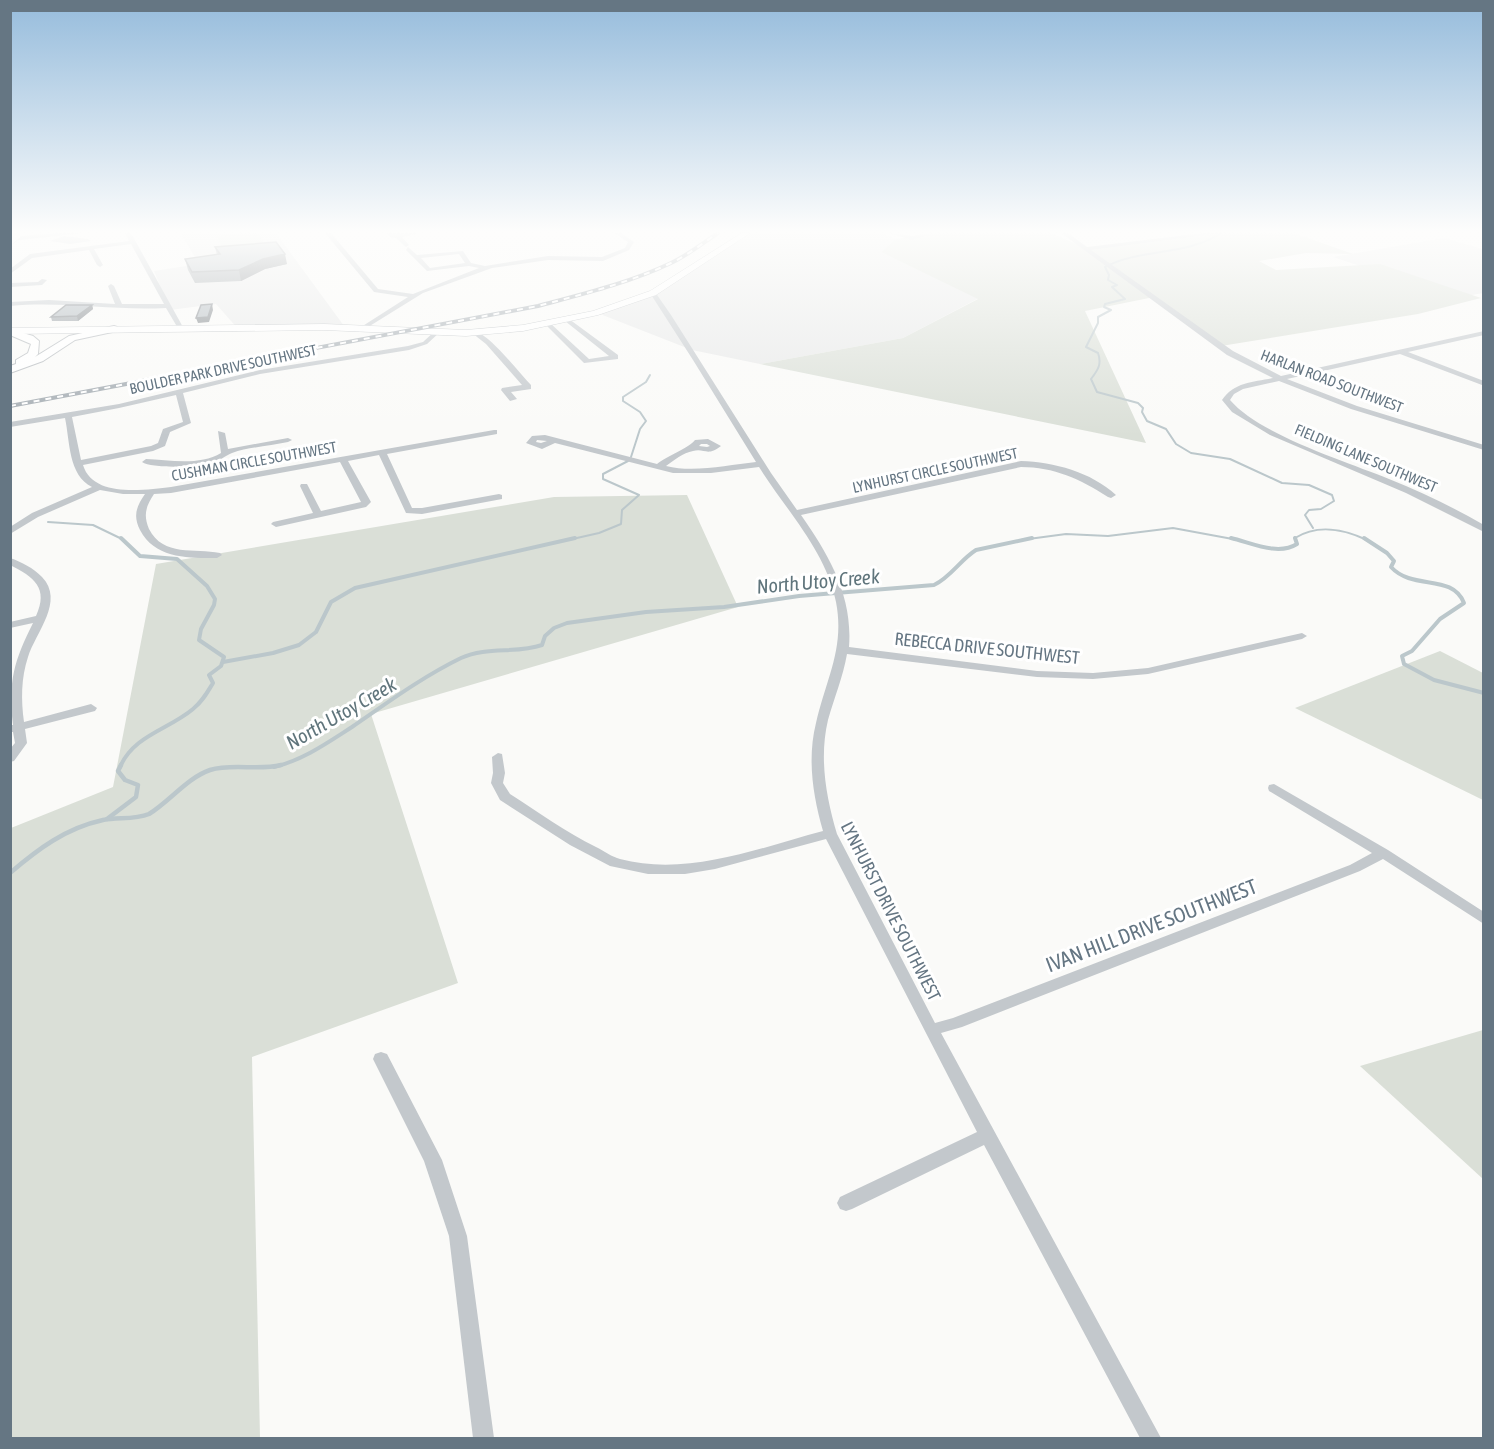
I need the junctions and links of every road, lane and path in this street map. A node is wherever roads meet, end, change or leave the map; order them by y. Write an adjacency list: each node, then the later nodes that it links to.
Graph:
1 (118, 301): 8 (street)
2 (165, 301): 9 (street)
3 (407, 301): 16 (street)
4 (636, 301): 10 (main road)
5 (658, 301): 40 (street, LYNHURST DRIVE SOUTHWEST)
6 (1157, 301): 23 (street, HARLAN ROAD SOUTHWEST)
7 (10, 304): 8 (street)
8 (117, 306): 9 (street)
9 (168, 306): 14 (street)
10 (567, 320): 11 (main road); 11 (street)
11 (548, 324): 18 (main road)
12 (73, 329): 13 (main road); 15 (main road); 21 (highway); 22 (highway)
13 (114, 329): 14 (main road); 22 (highway)
14 (182, 329): 16 (main road)
15 (10, 330): 21 (highway)
16 (360, 330): 17 (main road)
17 (437, 332): 18 (main road); 25 (street, BOULDER PARK DRIVE SOUTHWEST)
18 (474, 332): 26 (street)
19 (1484, 333): 20 (street, FIELDING LANE SOUTHWEST)
20 (1400, 352): 23 (street, FIELDING LANE SOUTHWEST); 24 (street)
21 (33, 354): 22 (highway)
22 (13, 368)
23 (1281, 378): 34 (street, HARLAN ROAD SOUTHWEST); 51 (street, FIELDING LANE SOUTHWEST)
24 (1482, 383)
25 (179, 391): 27 (street, BOULDER PARK DRIVE SOUTHWEST); 39 (street)
26 (513, 399)
27 (68, 415): 28 (street, BOULDER PARK DRIVE SOUTHWEST); 39 (street)
28 (10, 425)
29 (494, 432): 35 (street, CUSHMAN CIRCLE SOUTHWEST)
30 (221, 433): 36 (street)
31 (288, 440): 36 (street)
32 (552, 440): 41 (street)
33 (694, 447): 41 (street)
34 (1484, 448)
35 (382, 452): 37 (street, CUSHMAN CIRCLE SOUTHWEST); 47 (street)
36 (221, 456): 38 (street); 42 (street)
37 (343, 459): 42 (street, CUSHMAN CIRCLE SOUTHWEST); 49 (street)
38 (146, 462)
39 (79, 464): 44 (street)
40 (761, 464): 41 (street); 48 (street, LYNHURST DRIVE SOUTHWEST)
41 (658, 467)
42 (214, 482): 45 (street, CUSHMAN CIRCLE SOUTHWEST)
43 (304, 486): 49 (street)
44 (100, 487): 45 (street, CUSHMAN CIRCLE SOUTHWEST); 52 (street)
45 (151, 492): 53 (street)
46 (1111, 495): 48 (street, LYNHURST CIRCLE SOUTHWEST)
47 (499, 497)
48 (795, 513): 58 (street, LYNHURST DRIVE SOUTHWEST)
49 (318, 515): 50 (street)
50 (276, 524)
51 (1484, 529)
52 (10, 531)
53 (218, 555)
54 (10, 561): 55 (street)
55 (40, 618): 56 (street); 60 (street)
56 (10, 625)
57 (1302, 636): 58 (street, REBECCA DRIVE SOUTHWEST)
58 (844, 650): 64 (street, LYNHURST DRIVE SOUTHWEST)
59 (91, 708): 60 (street)
60 (15, 728): 62 (street)
61 (498, 757): 64 (street)
62 (10, 758)
63 (1275, 788): 65 (street)
64 (830, 834): 67 (street, LYNHURST DRIVE SOUTHWEST)
65 (1383, 853): 66 (street); 67 (street, IVAN HILL DRIVE SOUTHWEST)
66 (1484, 919)
67 (931, 1030): 69 (street, LYNHURST DRIVE SOUTHWEST)
68 (381, 1059): 71 (street)
69 (987, 1135): 70 (street); 72 (street, LYNHURST DRIVE SOUTHWEST)
70 (846, 1203)
71 (484, 1438)
72 (1151, 1438)

